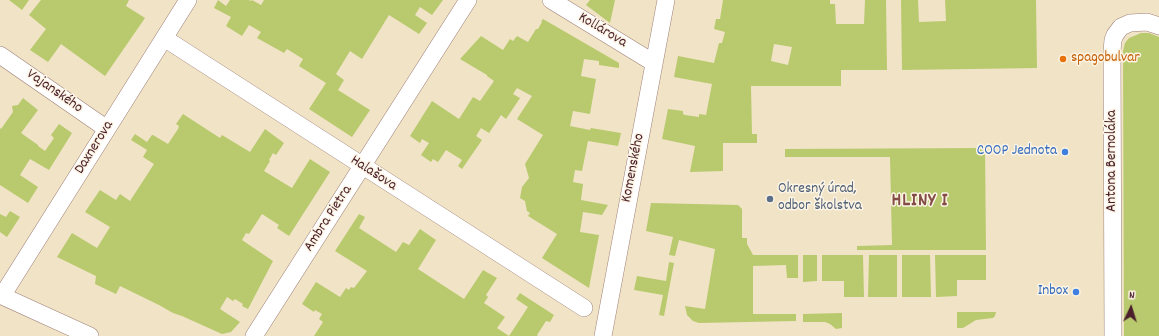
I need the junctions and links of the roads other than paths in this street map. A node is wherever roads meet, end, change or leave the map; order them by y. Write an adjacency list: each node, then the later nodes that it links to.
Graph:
1 (188, 0): 6 (street, Daxnerova)
2 (468, 0): 10 (street, Ambra Pietra)
3 (551, 0): 8 (street, Kollárova)
4 (666, 0): 8 (street, Komenského)
5 (1159, 26): 16 (street, Antona Bernoláka)
6 (164, 38): 9 (street, Daxnerova); 10 (street, Halašova)
7 (0, 55): 9 (street, Vajanského)
8 (654, 63): 15 (street, Komenského)
9 (107, 129): 11 (street, Daxnerova)
10 (362, 166): 12 (street, Halašova); 14 (street, Ambra Pietra)
11 (1, 295): 13 (street)
12 (584, 308)
13 (90, 336)
14 (254, 336)
15 (603, 336)
16 (1113, 336)

